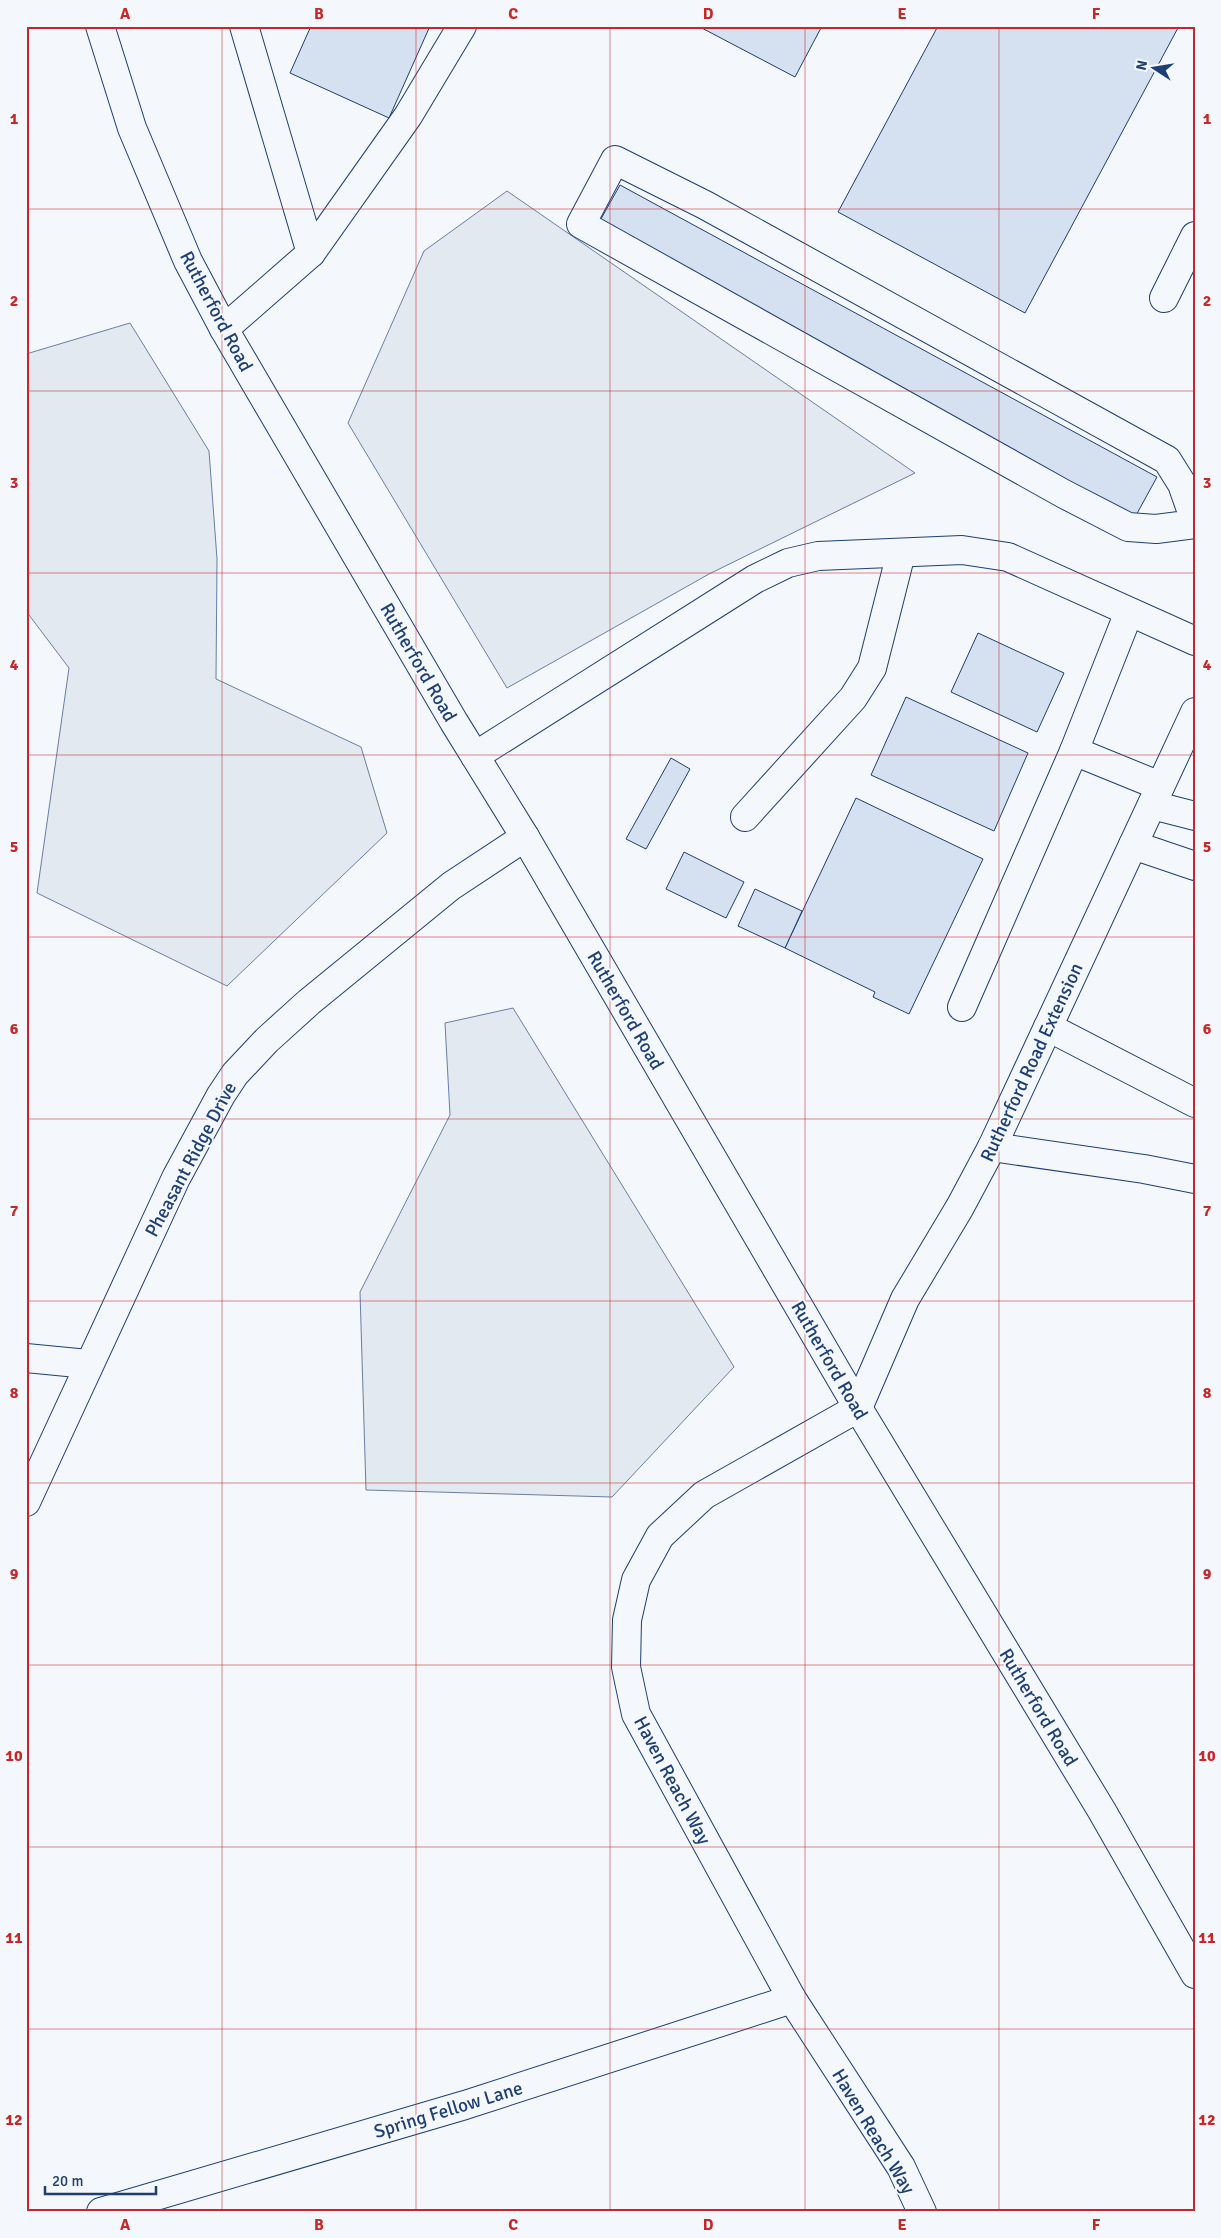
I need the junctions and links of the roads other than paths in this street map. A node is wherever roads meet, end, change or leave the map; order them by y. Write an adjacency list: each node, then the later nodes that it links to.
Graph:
1 (100, 26): 7 (street, Rutherford Road)
2 (244, 26): 5 (street)
3 (462, 26): 5 (street)
4 (1195, 236): 6 (street)
5 (311, 253): 7 (street)
6 (1164, 298)
7 (224, 329): 14 (street, Rutherford Road)
8 (1195, 522): 8 (street)
9 (901, 553): 10 (street); 14 (street); 17 (street)
10 (1129, 612): 11 (street); 13 (street)
11 (1195, 640)
12 (1195, 712): 15 (street, Rutherford Road Extension)
13 (1074, 751): 15 (street); 21 (street)
14 (474, 756): 18 (street, Rutherford Road)
15 (1156, 796): 16 (street); 19 (street, Rutherford Road Extension)
16 (1195, 816)
17 (745, 817)
18 (525, 837): 27 (street, Pheasant Ridge Drive); 28 (street, Rutherford Road)
19 (1133, 845): 20 (street); 22 (street, Rutherford Road Extension)
20 (1195, 866)
21 (962, 1007)
22 (1048, 1027): 23 (street); 24 (street, Rutherford Road Extension)
23 (1195, 1102)
24 (992, 1147): 25 (street); 28 (street, Rutherford Road Extension)
25 (1195, 1179)
26 (26, 1358): 27 (street)
27 (88, 1364): 29 (street, Pheasant Ridge Drive)
28 (858, 1408): 30 (street, Rutherford Road); 31 (street, Haven Reach Way)
29 (26, 1502)
30 (1195, 1974)
31 (792, 1998): 32 (street, Spring Fellow Lane); 33 (street, Haven Reach Way)
32 (101, 2212)
33 (922, 2212)

